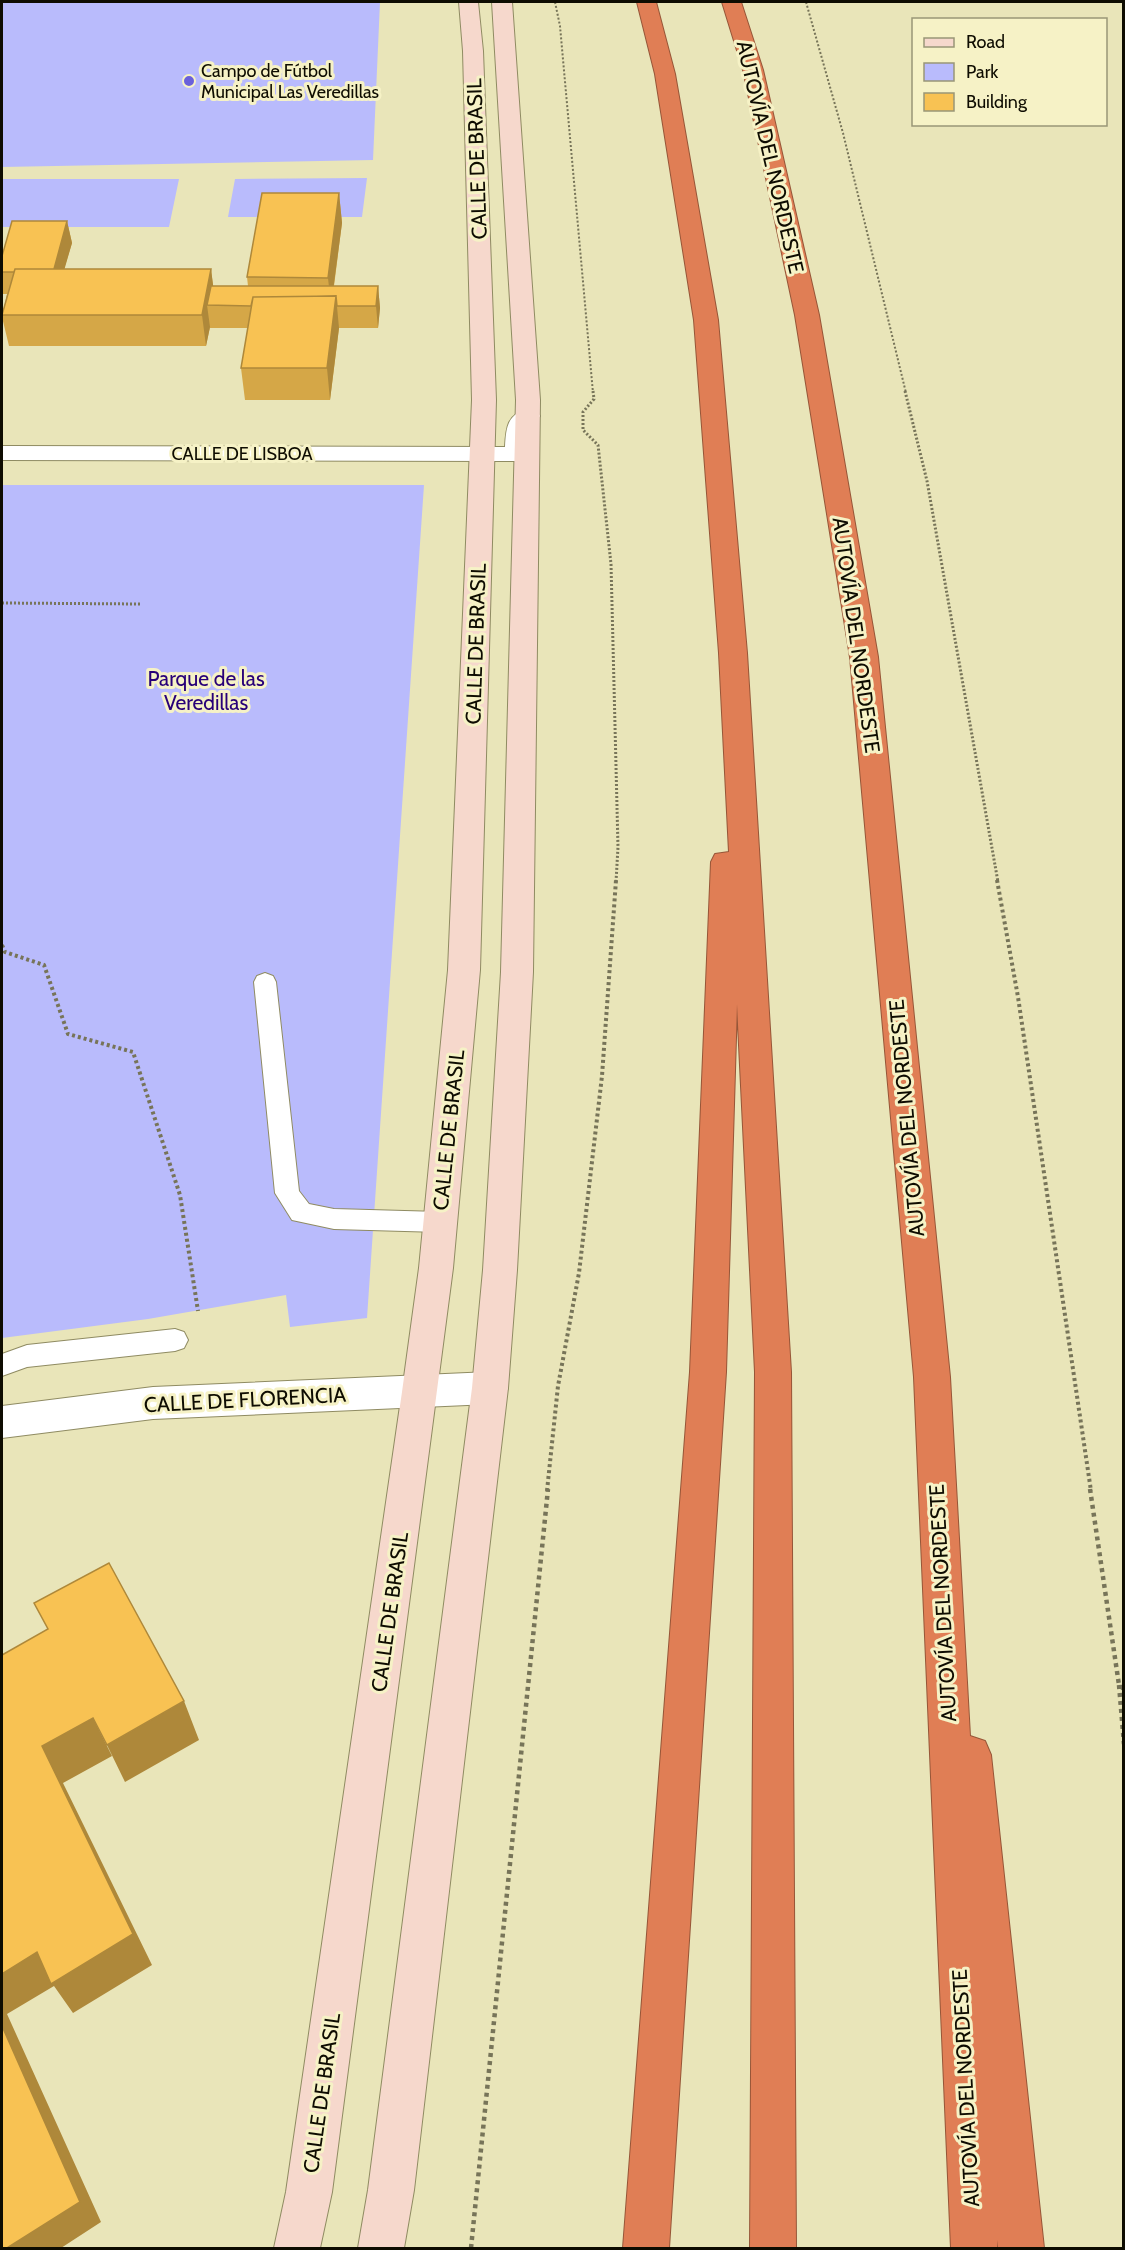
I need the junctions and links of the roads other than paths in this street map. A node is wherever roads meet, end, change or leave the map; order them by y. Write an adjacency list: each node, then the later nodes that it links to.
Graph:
1 (468, 2): 7 (street, CALLE DE BRASIL)
2 (502, 2): 5 (street, CALLE DE BRASIL)
3 (646, 2): 8 (highway)
4 (731, 2): 13 (highway, AUTOVÍA DEL NORDESTE)
5 (528, 416): 7 (street, CALLE DE LISBOA); 14 (street, CALLE DE BRASIL)
6 (2, 453): 7 (street, CALLE DE LISBOA)
7 (483, 454): 10 (street, CALLE DE BRASIL)
8 (733, 653): 19 (highway); 20 (highway)
9 (265, 982): 10 (lane)
10 (440, 1222): 15 (street, CALLE DE BRASIL)
11 (176, 1340): 12 (lane)
12 (2, 1365)
13 (932, 1377): 21 (highway, AUTOVÍA DEL NORDESTE); 22 (highway)
14 (490, 1388): 15 (street, CALLE DE FLORENCIA); 18 (street, CALLE DE BRASIL)
15 (420, 1392): 16 (street, CALLE DE FLORENCIA); 17 (street, CALLE DE BRASIL)
16 (2, 1422)
17 (297, 2248)
18 (381, 2248)
19 (645, 2248)
20 (773, 2248)
21 (974, 2248)
22 (1021, 2248)

